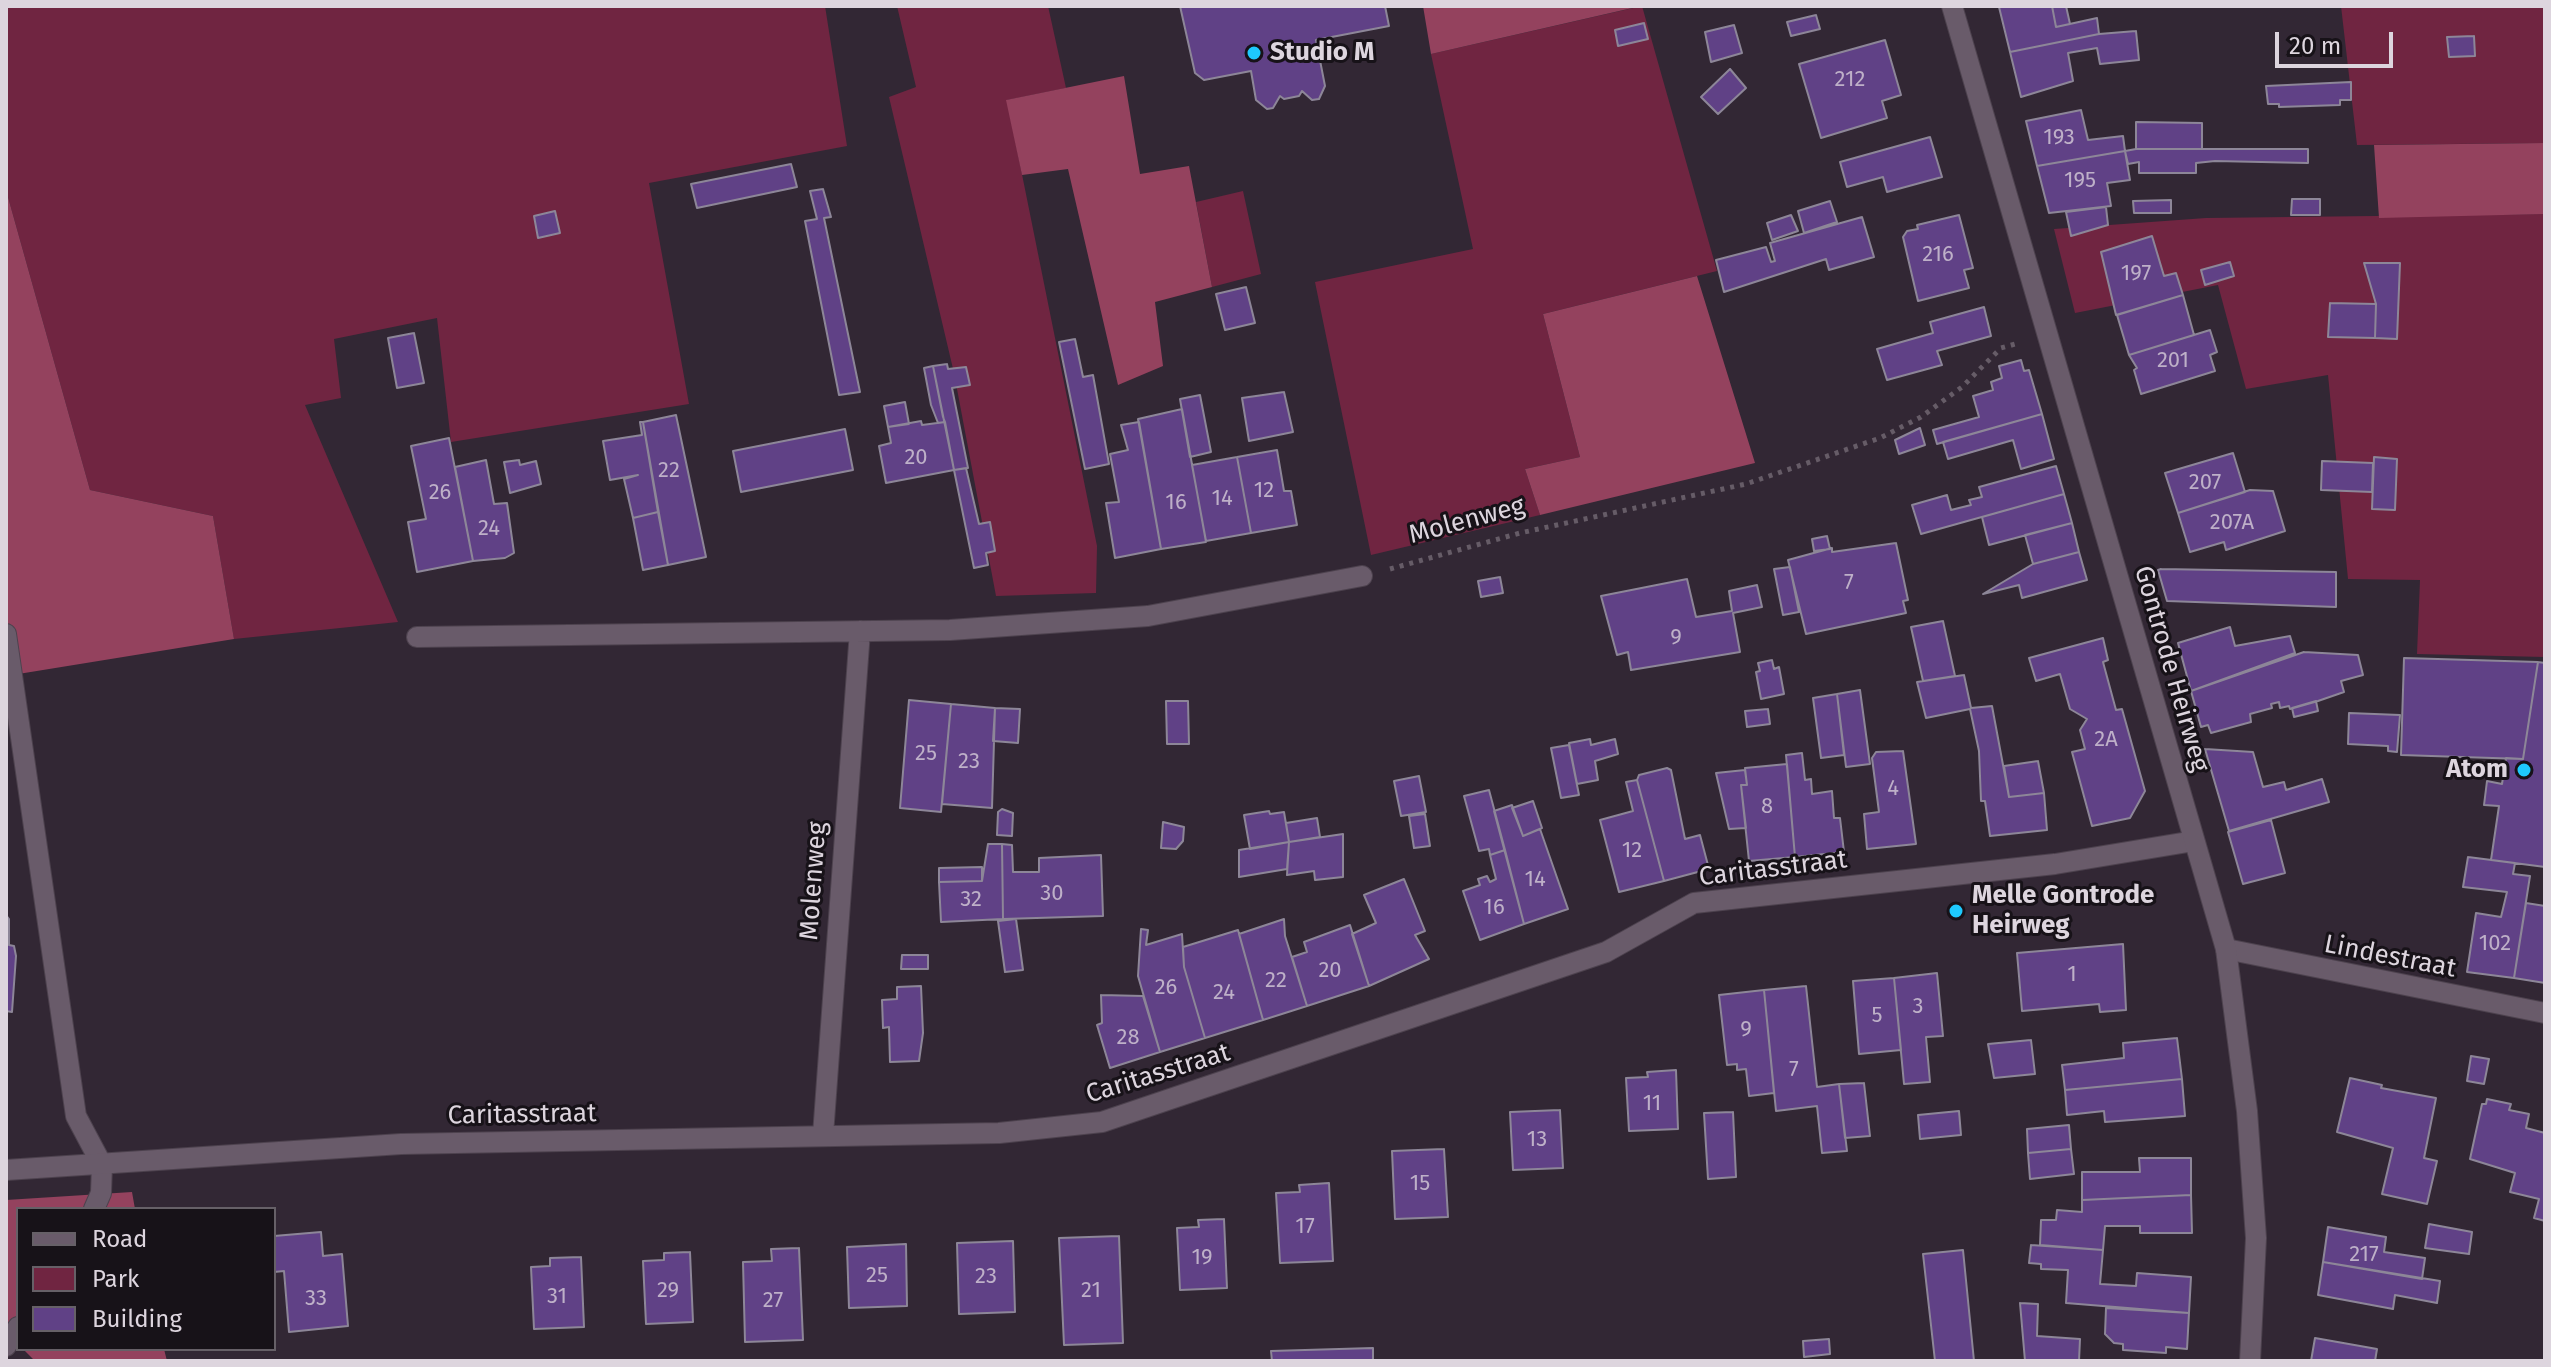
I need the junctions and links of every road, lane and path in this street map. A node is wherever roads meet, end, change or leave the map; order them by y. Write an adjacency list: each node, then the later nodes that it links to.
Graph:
1 (1952, 6): 2 (street, Gontrode Heirweg)
2 (2048, 334): 3 (path, Molenweg); 7 (street, Gontrode Heirweg)
3 (1362, 576): 4 (street)
4 (860, 631): 6 (street); 10 (street, Molenweg)
5 (6, 634): 11 (street)
6 (417, 637)
7 (2194, 841): 8 (street, Gontrode Heirweg); 10 (street, Caritasstraat)
8 (2226, 949): 9 (street, Lindestraat); 16 (street, Gontrode Heirweg)
9 (2545, 1013)
10 (823, 1135): 11 (street, Caritasstraat)
11 (102, 1165): 12 (street, Caritasstraat); 13 (street)
12 (6, 1170)
13 (95, 1207)
14 (6, 1356): 15 (street)
15 (14, 1361)
16 (2250, 1361)

